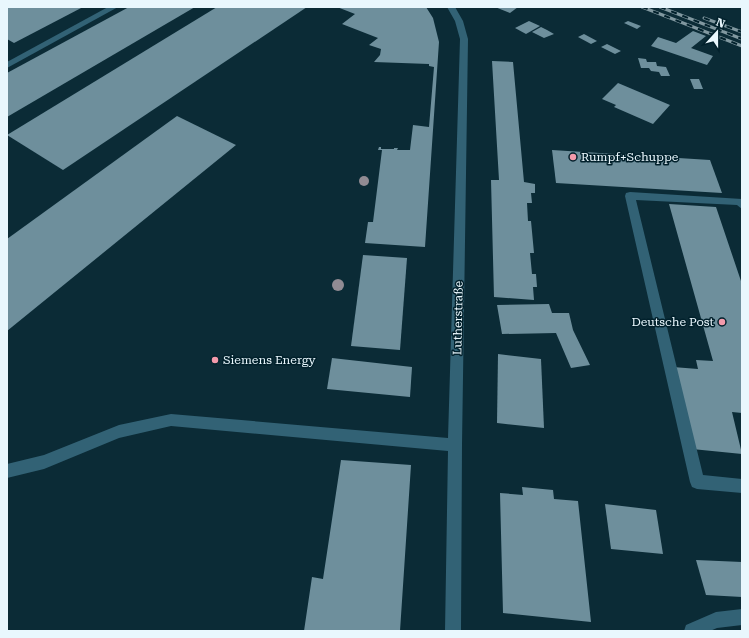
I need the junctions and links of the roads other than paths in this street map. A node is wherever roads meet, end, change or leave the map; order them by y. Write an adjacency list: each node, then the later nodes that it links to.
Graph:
1 (114, 7): 3 (street)
2 (451, 7): 5 (street, Lutherstraße)
3 (7, 65)
4 (742, 205): 7 (street)
5 (455, 445): 6 (street); 9 (street, Lutherstraße)
6 (7, 471)
7 (742, 486)
8 (742, 617): 10 (street)
9 (453, 631)
10 (692, 631)

